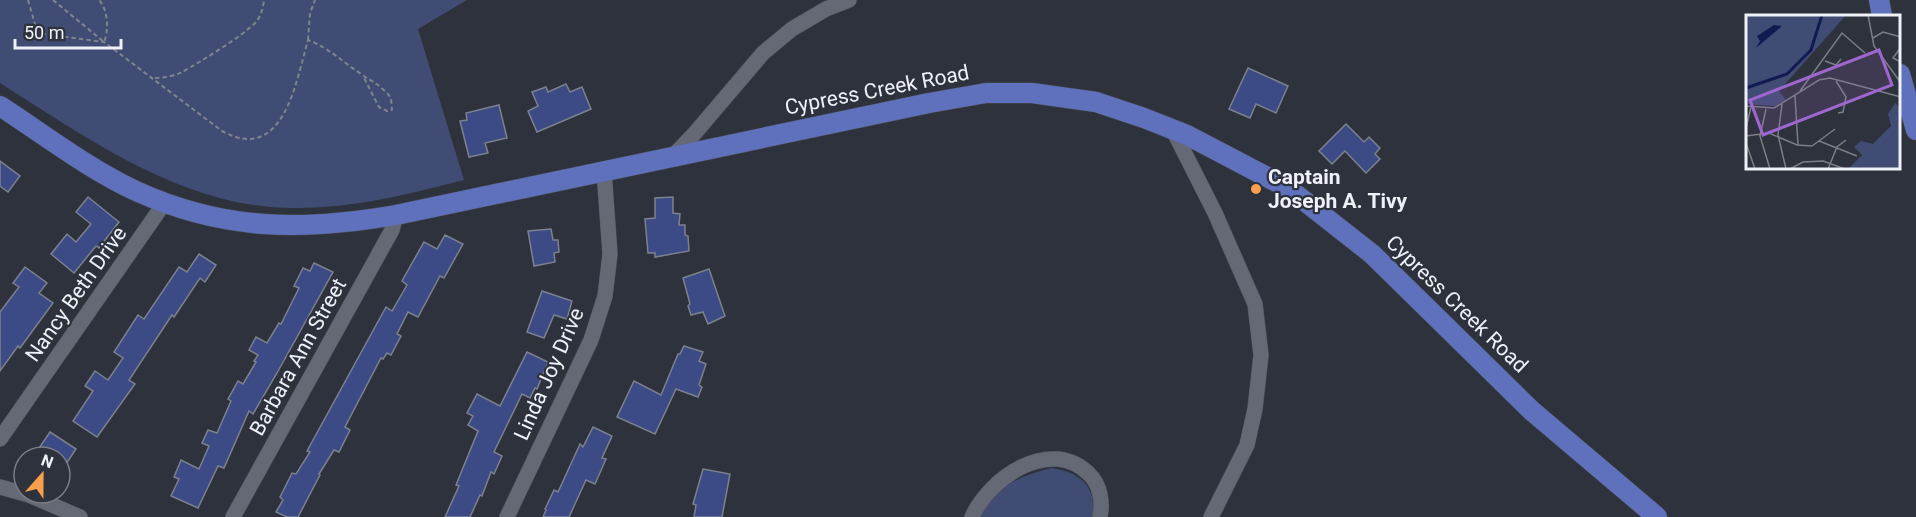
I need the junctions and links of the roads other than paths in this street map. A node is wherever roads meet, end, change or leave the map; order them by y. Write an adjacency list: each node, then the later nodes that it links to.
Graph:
1 (849, 0): 8 (street)
2 (1879, 0): 3 (main road)
3 (1882, 15)
4 (1901, 81): 7 (main road)
5 (0, 106): 10 (main road, Cypress Creek Road)
6 (1173, 130): 8 (main road, Cypress Creek Road); 19 (street); 20 (main road, Cypress Creek Road)
7 (1916, 130)
8 (673, 156): 9 (main road, Cypress Creek Road)
9 (604, 171): 11 (main road, Cypress Creek Road); 16 (street, Linda Joy Drive)
10 (165, 202): 11 (main road, Cypress Creek Road); 12 (street, Nancy Beth Drive)
11 (396, 215): 15 (street, Barbara Ann Street)
12 (0, 439)
13 (0, 487): 14 (street)
14 (80, 517)
15 (233, 517)
16 (507, 517)
17 (972, 517): 18 (street)
18 (1100, 517)
19 (1211, 517)
20 (1658, 517)

